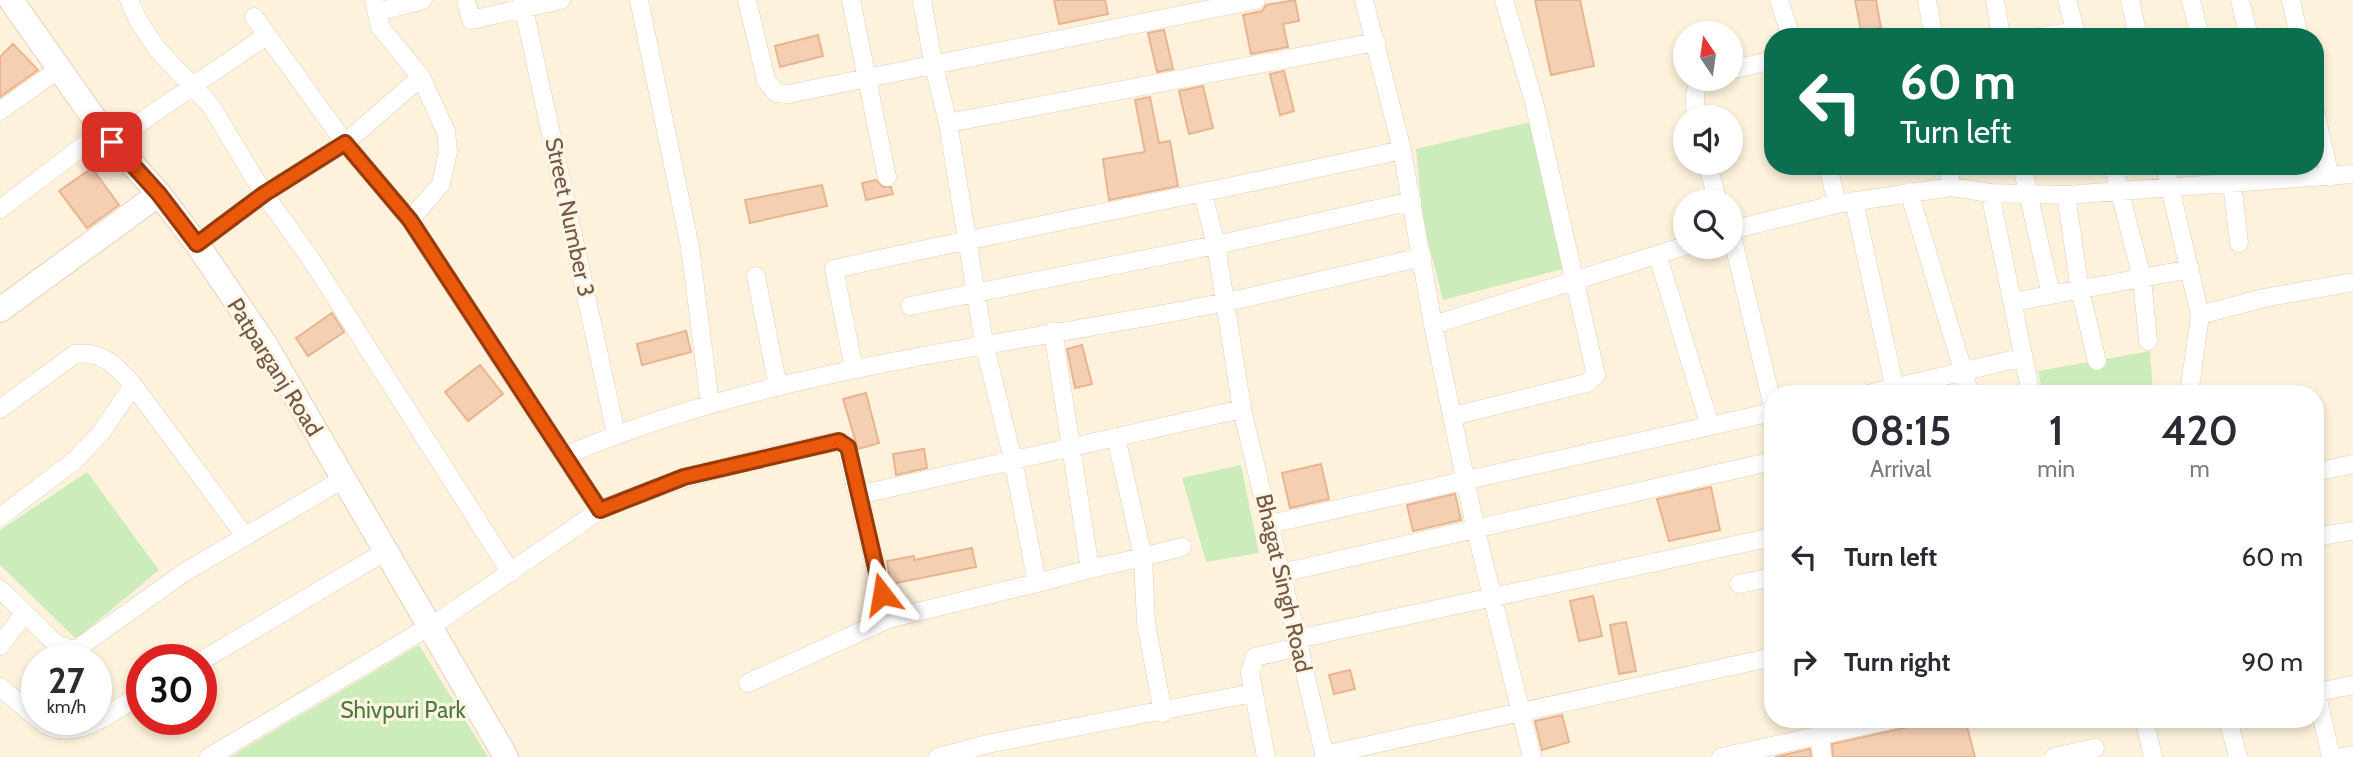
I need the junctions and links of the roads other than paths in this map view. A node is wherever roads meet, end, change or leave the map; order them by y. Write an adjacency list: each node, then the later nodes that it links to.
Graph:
1 (11, 0): 37 (street, Patparganj Road)
2 (129, 0): 40 (street)
3 (423, 0): 22 (street)
4 (466, 0): 21 (street)
5 (561, 0): 21 (street)
6 (639, 0): 111 (street)
7 (747, 0): 39 (street)
8 (851, 0): 39 (street)
9 (922, 0): 34 (street)
10 (1256, 0): 34 (street)
11 (1364, 0): 33 (street)
12 (1504, 0): 85 (street)
13 (1779, 0): 24 (street)
14 (1927, 0): 25 (street)
15 (1995, 0): 26 (street)
16 (2068, 0): 27 (street)
17 (2130, 0): 28 (street)
18 (2191, 0): 29 (street)
19 (2240, 0): 30 (street)
20 (2291, 0): 31 (street)
21 (523, 3): 117 (street, Street Number 3)
22 (375, 6): 38 (street)
23 (254, 17): 32 (street)
24 (1788, 28)
25 (1932, 28)
26 (2000, 28)
27 (2075, 28)
28 (2136, 28)
29 (2198, 28)
30 (2247, 28)
31 (2297, 28)
32 (267, 35): 40 (street); 44 (street)
33 (1376, 42): 42 (street); 45 (street)
34 (933, 62): 39 (street); 42 (street)
35 (1764, 62): 36 (street)
36 (1743, 67)
37 (59, 69): 41 (street); 43 (street, Patparganj Road)
38 (421, 77): 44 (street); 72 (street)
39 (867, 79): 56 (street)
40 (193, 86): 43 (street); 66 (street)
41 (0, 111)
42 (948, 123): 74 (street)
43 (108, 137): 65 (street, Patparganj Road); 71 (street)
44 (345, 143): 66 (street); 72 (street)
45 (1402, 150): 67 (street); 69 (street)
46 (2324, 151): 57 (street)
47 (2353, 174): 57 (street)
48 (1832, 175): 70 (street)
49 (1950, 175): 59 (street)
50 (2023, 175): 64 (street)
51 (2115, 175): 63 (street)
52 (2167, 175): 60 (street)
53 (2232, 175): 58 (street)
54 (2273, 175): 58 (street)
55 (2306, 175): 57 (street)
56 (887, 177)
57 (2330, 177)
58 (2234, 184): 60 (street); 75 (street)
59 (1951, 187): 61 (street); 62 (street)
60 (2169, 187): 63 (street); 82 (street)
61 (1909, 192): 70 (street); 102 (street)
62 (1990, 192): 64 (street); 91 (street)
63 (2120, 192): 68 (street); 84 (street)
64 (2026, 193): 68 (street); 89 (street)
65 (159, 194): 76 (street, Patparganj Road); 93 (street)
66 (264, 194): 76 (street); 140 (street)
67 (1203, 194): 74 (street); 77 (street, Bhagat Singh Road)
68 (2066, 195): 87 (street)
69 (1412, 201): 77 (street); 80 (street)
70 (1845, 203): 73 (street); 105 (street)
71 (0, 209)
72 (410, 220): 120 (street)
73 (1743, 228)
74 (966, 240): 88 (street); 101 (street)
75 (2239, 243)
76 (197, 244): 126 (street, Patparganj Road)
77 (1216, 245): 88 (street); 90 (street, Bhagat Singh Road)
78 (1673, 250): 79 (street)
79 (1658, 256): 85 (street); 116 (street)
80 (1422, 257): 90 (street); 95 (street)
81 (1738, 259): 104 (street)
82 (2190, 269): 84 (street); 94 (street)
83 (756, 276): 110 (street)
84 (2142, 278): 87 (street); 97 (street)
85 (1577, 280): 95 (street); 115 (street)
86 (2353, 282): 94 (street)
87 (2081, 290): 89 (street); 100 (street)
88 (975, 294): 92 (street); 98 (street)
89 (2051, 295): 91 (street)
90 (1226, 302): 96 (street); 113 (street, Bhagat Singh Road)
91 (2013, 302): 99 (street)
92 (910, 306)
93 (0, 310)
94 (2200, 315): 109 (street)
95 (1433, 325): 115 (street)
96 (1053, 331): 98 (street); 119 (street)
97 (2148, 341)
98 (984, 343): 101 (street); 121 (street)
99 (2024, 357): 102 (street); 108 (street)
100 (2097, 361)
101 (854, 369): 110 (street)
102 (1963, 371): 106 (street); 107 (street)
103 (133, 385): 112 (street); 129 (street); 133 (street)
104 (1767, 385)
105 (1894, 385)
106 (1916, 385)
107 (1967, 385)
108 (2029, 385)
109 (2190, 385)
110 (778, 387): 111 (street)
111 (710, 404): 117 (street)
112 (0, 409)
113 (1242, 409): 118 (street); 130 (street, Bhagat Singh Road)
114 (1764, 412): 116 (street)
115 (1454, 416): 125 (street)
116 (1710, 426): 125 (street)
117 (616, 433): 120 (street)
118 (1116, 437): 119 (street); 138 (street)
119 (1072, 448): 121 (street); 139 (street)
120 (564, 456): 128 (street)
121 (1013, 460): 127 (street); 143 (street)
122 (1764, 463): 131 (street)
123 (2353, 464): 124 (street)
124 (2324, 470)
125 (1467, 479): 130 (street); 131 (street)
126 (343, 480): 133 (street); 137 (street, Patparganj Road)
127 (858, 495): 128 (street); 148 (street)
128 (600, 510): 140 (street)
129 (0, 517)
130 (1270, 524): 141 (street, Bhagat Singh Road)
131 (1476, 531): 141 (street); 146 (street)
132 (2353, 531): 134 (street)
133 (245, 536): 147 (street)
134 (2324, 536)
135 (1764, 539): 146 (street)
136 (1182, 547): 138 (street)
137 (386, 551): 149 (street, Patparganj Road); 152 (street)
138 (1143, 556): 139 (street); 160 (street)
139 (1090, 569): 143 (street)
140 (511, 573): 149 (street)
141 (1282, 573): 150 (street, Bhagat Singh Road)
142 (1764, 579): 144 (street)
143 (1037, 583): 148 (street)
144 (1740, 584)
145 (0, 589): 147 (street)
146 (1494, 596): 150 (street); 161 (street)
147 (24, 614): 151 (street)
148 (888, 619): 154 (street)
149 (430, 625): 171 (street); 172 (street, Patparganj Road)
150 (1298, 643): 158 (street); 170 (street, Bhagat Singh Road)
151 (0, 646)
152 (217, 651)
153 (1764, 659): 161 (street)
154 (748, 683)
155 (2353, 685): 157 (street)
156 (0, 687): 159 (street)
157 (2324, 688)
158 (1252, 693): 160 (street); 174 (street)
159 (21, 705)
160 (1163, 713): 168 (street)
161 (1522, 713): 170 (street); 175 (street)
162 (2324, 725): 181 (street)
163 (1856, 728): 166 (street)
164 (2146, 728): 179 (street)
165 (2230, 728): 180 (street)
166 (1820, 736): 176 (street); 177 (street)
167 (2095, 748): 178 (street)
168 (994, 750): 173 (street)
169 (2353, 755): 182 (street)
170 (1324, 756)
171 (209, 757)
172 (506, 757)
173 (938, 757)
174 (1266, 757)
175 (1532, 757)
176 (1721, 757)
177 (1822, 757)
178 (2054, 757)
179 (2153, 757)
180 (2238, 757)
181 (2331, 757)
182 (2342, 757)

